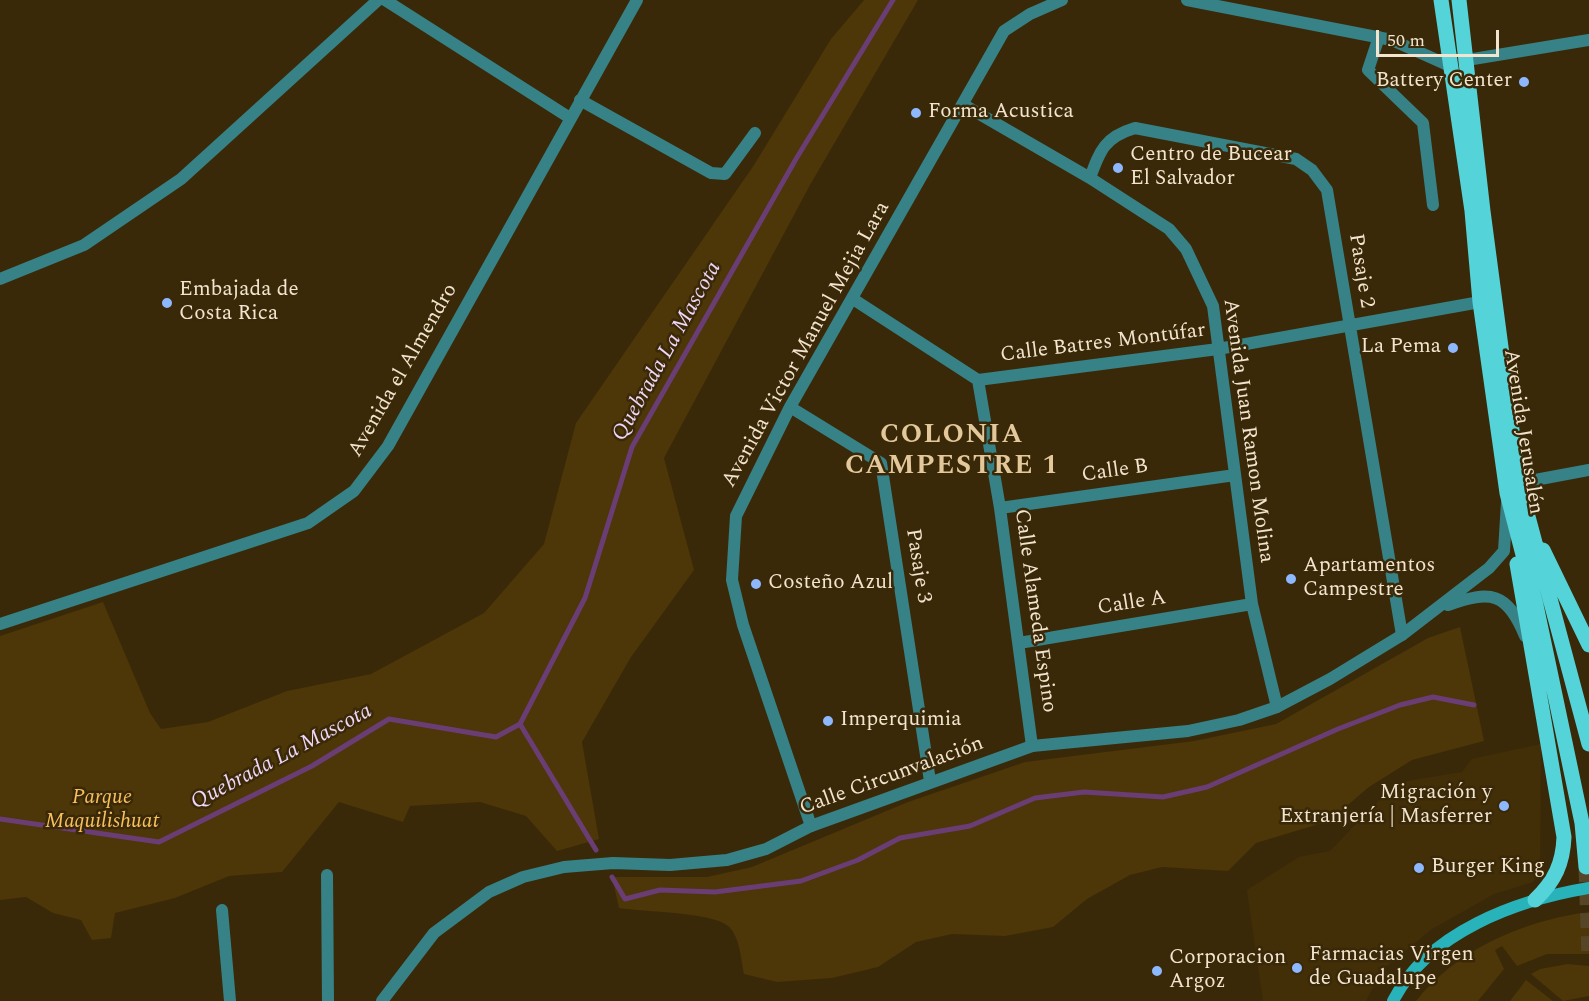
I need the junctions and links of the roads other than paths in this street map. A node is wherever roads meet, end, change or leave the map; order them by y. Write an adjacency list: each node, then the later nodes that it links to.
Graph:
1 (378, 0): 18 (street)
2 (385, 0): 14 (street)
3 (637, 0): 12 (street, Avenida el Almendro)
4 (1062, 0): 13 (street, Avenida Victor Manuel Mejia Lara)
5 (1187, 0): 8 (street)
6 (1440, 0): 11 (main road, Avenida Jerusalén)
7 (1459, 0): 10 (main road, Avenida Jerusalén)
8 (1379, 37): 11 (street); 17 (street)
9 (1589, 40): 10 (street)
10 (1467, 60): 27 (main road, Avenida Jerusalén)
11 (1450, 66): 20 (main road, Avenida Jerusalén)
12 (580, 100): 14 (street, Avenida el Almendro); 15 (street)
13 (964, 105): 16 (street, Avenida Juan Ramon Molina); 19 (street, Avenida Victor Manuel Mejia Lara)
14 (570, 118): 32 (street, Avenida el Almendro)
15 (755, 133)
16 (1090, 177): 21 (street, Pasaje 2); 22 (street, Avenida Juan Ramon Molina)
17 (1433, 205)
18 (0, 279)
19 (853, 299): 23 (street); 24 (street, Avenida Victor Manuel Mejia Lara)
20 (1480, 302): 21 (street, Calle Batres Montúfar); 27 (main road, Avenida Jerusalén)
21 (1349, 325): 22 (street, Calle Batres Montúfar); 33 (street, Pasaje 2)
22 (1218, 349): 23 (street, Calle Batres Montúfar); 26 (street, Avenida Juan Ramon Molina)
23 (978, 380): 28 (street, Calle Alameda Espino)
24 (790, 407): 40 (street, Pasaje 3); 41 (street, Avenida Victor Manuel Mejia Lara)
25 (1589, 470): 27 (street)
26 (1235, 475): 28 (street, Calle B); 30 (street, Avenida Juan Ramon Molina)
27 (1513, 488): 29 (main road, Avenida Jerusalén); 31 (street, Calle Circunvalación); 35 (main road); 42 (main road, Avenida Jerusalén)
28 (1000, 508): 34 (street, Calle Alameda Espino)
29 (1527, 516): 36 (main road); 38 (main road, Avenida Jerusalén)
30 (1252, 604): 34 (street, Calle A); 37 (street, Avenida Juan Ramon Molina)
31 (1438, 608): 33 (street, Calle Circunvalación); 35 (street, Calle Circunvalación)
32 (0, 624)
33 (1402, 635): 37 (street, Calle Circunvalación)
34 (1019, 642): 39 (street, Calle Alameda Espino)
35 (1529, 645): 45 (main road)
36 (1589, 645)
37 (1277, 707): 39 (street, Calle Circunvalación)
38 (1589, 744)
39 (1032, 746): 40 (street, Calle Circunvalación)
40 (930, 781): 41 (street, Calle Circunvalación)
41 (811, 826): 49 (street, Calle Circunvalación)
42 (1586, 867)
43 (327, 875): 48 (street)
44 (1589, 888): 45 (main road)
45 (1535, 900): 50 (main road)
46 (222, 910): 47 (street)
47 (231, 1001)
48 (328, 1001)
49 (382, 1001)
50 (1392, 1001)

